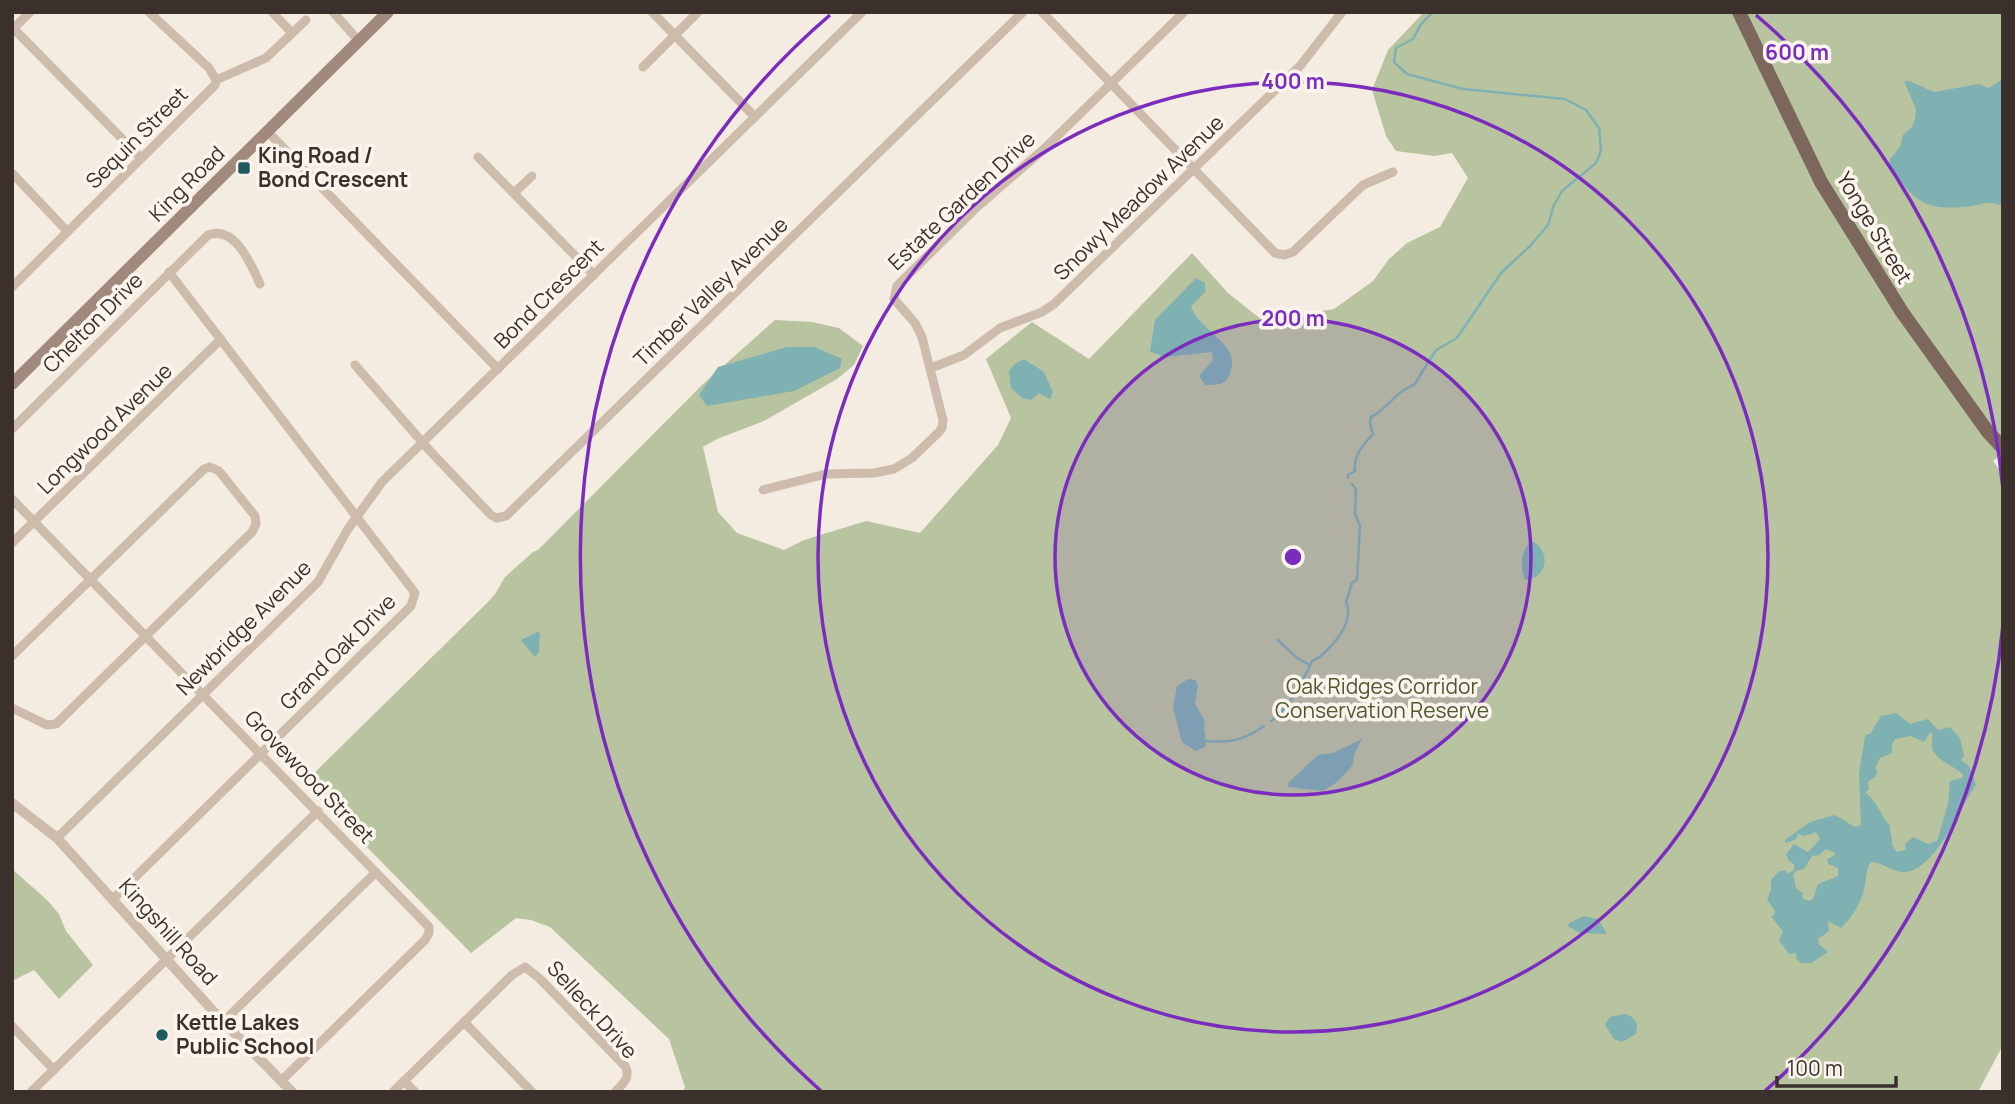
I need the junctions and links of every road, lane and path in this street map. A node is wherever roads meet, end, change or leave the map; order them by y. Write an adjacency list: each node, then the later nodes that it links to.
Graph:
1 (30, 12): 15 (street)
2 (149, 12): 20 (street, Sequin Street)
3 (272, 12): 16 (street)
4 (333, 12): 18 (street)
5 (388, 12): 18 (main road, King Road)
6 (652, 12): 17 (street)
7 (698, 12): 17 (street)
8 (862, 12): 22 (street, Bond Crescent)
9 (1023, 12): 42 (street, Timber Valley Avenue)
10 (1042, 12): 21 (street)
11 (1184, 12): 21 (street, Estate Garden Drive)
12 (1342, 12): 26 (street, Snowy Meadow Avenue)
13 (1739, 12): 43 (main road, Yonge Street)
14 (306, 20): 16 (street)
15 (13, 29): 25 (street)
16 (292, 33): 20 (street)
17 (675, 35): 19 (street); 22 (street)
18 (358, 40): 23 (main road, King Road)
19 (643, 67)
20 (216, 80): 25 (street, Sequin Street)
21 (1112, 83): 26 (street); 38 (street, Estate Garden Drive)
22 (755, 117): 33 (street, Bond Crescent)
23 (268, 131): 39 (street, Bond Crescent); 40 (main road, King Road)
24 (478, 157): 30 (street)
25 (141, 158): 31 (street, Sequin Street)
26 (1195, 168): 27 (street); 38 (street, Snowy Meadow Avenue)
27 (1393, 172)
28 (12, 173): 31 (street)
29 (532, 176): 30 (street)
30 (514, 193): 33 (street)
31 (67, 231): 35 (street, Sequin Street)
32 (169, 272): 34 (street, Chelton Drive); 36 (street, Grand Oak Drive); 41 (street, Chelton Drive)
33 (594, 275): 39 (street, Bond Crescent)
34 (260, 284)
35 (12, 287)
36 (221, 339): 46 (street, Grand Oak Drive); 47 (street, Longwood Avenue)
37 (355, 365): 42 (street, Timber Valley Avenue)
38 (931, 368): 44 (street, Estate Garden Drive)
39 (498, 369): 42 (street, Newbridge Avenue)
40 (12, 384)
41 (12, 429)
42 (422, 443): 46 (street, Newbridge Avenue)
43 (2003, 448)
44 (763, 491)
45 (12, 499): 47 (street, Grovewood Street)
46 (357, 516): 52 (street, Newbridge Avenue); 54 (street, Grand Oak Drive)
47 (35, 521): 48 (street, Longwood Avenue); 49 (street, Grovewood Street)
48 (12, 543)
49 (90, 579): 50 (street, Grovewood Street); 50 (street); 51 (street)
50 (146, 635): 52 (street, Grovewood Street); 53 (street)
51 (12, 656)
52 (204, 695): 54 (street, Grovewood Street); 57 (street, Newbridge Avenue)
53 (12, 708)
54 (261, 753): 56 (street, Grovewood Street); 59 (street, Grand Oak Drive)
55 (12, 803): 57 (street, Kingshill Road)
56 (317, 811): 58 (street, Grovewood Street); 60 (street)
57 (57, 838): 59 (street, Kingshill Road)
58 (376, 872): 61 (street); 65 (street, Grovewood Street)
59 (113, 898): 60 (street, Kingshill Road)
60 (166, 959): 61 (street, Kingshill Road); 64 (street)
61 (223, 1021): 65 (street, Kingshill Road)
62 (464, 1022): 66 (street, Selleck Drive); 71 (street); 72 (street, Selleck Drive)
63 (12, 1026): 64 (street)
64 (54, 1070): 67 (street)
65 (281, 1081): 68 (street, Kingshill Road)
66 (404, 1081): 69 (street, Selleck Drive); 70 (street)
67 (32, 1092)
68 (292, 1092)
69 (393, 1092)
70 (415, 1092)
71 (532, 1092)
72 (615, 1092)

